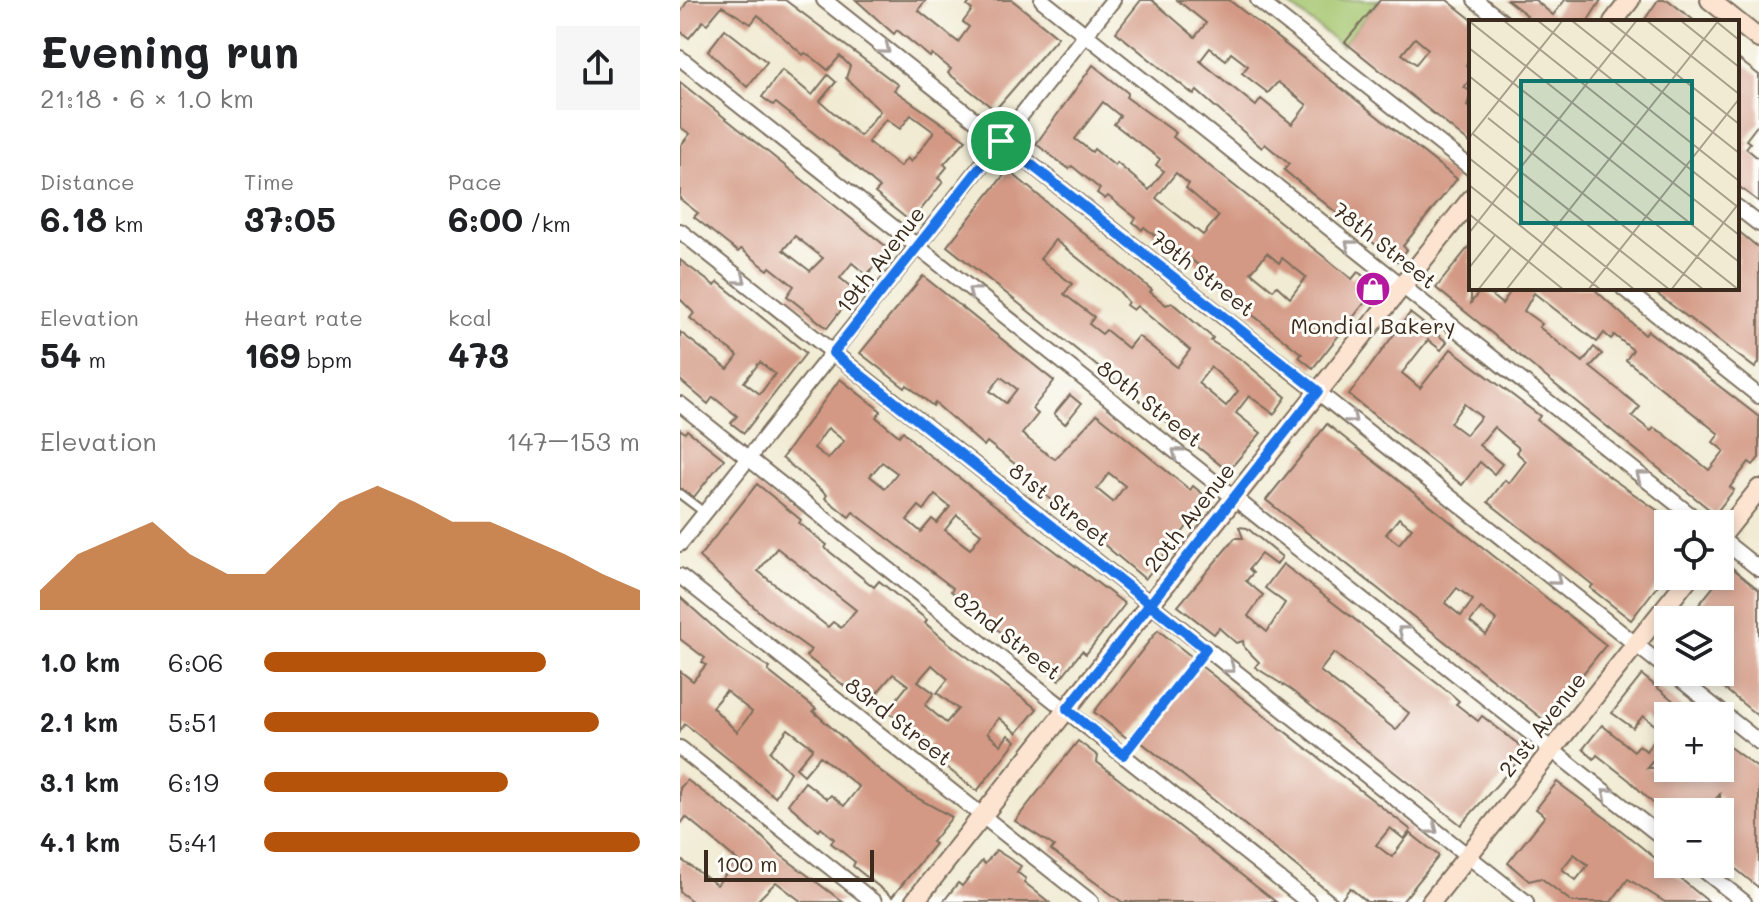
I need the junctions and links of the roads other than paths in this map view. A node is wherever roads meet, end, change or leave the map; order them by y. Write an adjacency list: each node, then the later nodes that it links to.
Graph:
1 (824, 0): 15 (street, 79th Street, one-way to 15)
2 (1042, 0): 12 (street, 78th Street)
3 (1113, 0): 12 (street, 19th Avenue)
4 (1258, 0): 16 (street)
5 (1475, 0): 8 (street)
6 (1630, 0): 9 (street)
7 (1710, 0): 10 (street)
8 (1500, 20)
9 (1615, 20)
10 (1735, 20)
11 (1739, 23): 13 (street)
12 (1086, 35): 15 (street, 19th Avenue); 22 (street, 78th Street, one-way to 12)
13 (1759, 39)
14 (680, 58): 21 (street, 80th Street)
15 (1001, 141): 21 (street, 19th Avenue); 25 (street, 79th Street)
16 (1469, 166)
17 (1469, 202): 22 (street, 20th Avenue)
18 (1739, 209): 19 (street)
19 (1759, 224)
20 (680, 231): 24 (street, 81st Street, one-way to 24)
21 (917, 247): 24 (street, 19th Avenue); 31 (street, 80th Street, one-way to 21)
22 (1402, 286): 25 (street, 20th Avenue); 32 (street, 78th Street, one-way to 22)
23 (1626, 290): 26 (street)
24 (833, 353): 28 (street, 19th Avenue); 40 (street, 81st Street)
25 (1318, 391): 31 (street, 20th Avenue); 41 (street, 79th Street, one-way to 41)
26 (1759, 396)
27 (680, 404): 28 (street, 82nd Street)
28 (749, 459): 33 (street, 19th Avenue); 45 (street, 82nd Street)
29 (1759, 489): 34 (street)
30 (680, 494): 33 (lane)
31 (1235, 498): 40 (street, 20th Avenue); 48 (street, 80th Street, one-way to 31)
32 (1684, 510)
33 (705, 513): 35 (street, 19th Avenue)
34 (1734, 520)
35 (680, 544)
36 (1734, 549): 37 (street)
37 (1759, 569)
38 (680, 576): 50 (street, 83rd Street)
39 (1679, 590): 41 (street, 21st Avenue)
40 (1150, 604): 42 (street, 81st Street); 45 (street, 20th Avenue)
41 (1636, 644): 43 (street, 79th Street); 48 (street, 21st Avenue)
42 (1206, 649): 49 (lane); 52 (street, 81st Street, one-way to 52)
43 (1654, 658)
44 (1689, 686): 46 (street, 79th Street)
45 (1067, 709): 49 (street, 82nd Street); 50 (street, 20th Avenue)
46 (1759, 742)
47 (680, 748): 54 (street)
48 (1552, 749): 51 (street, 80th Street, one-way to 48); 52 (street, 21st Avenue)
49 (1123, 755): 57 (street, 82nd Street)
50 (982, 816): 55 (street, 20th Avenue); 56 (street, 83rd Street)
51 (1654, 831)
52 (1467, 856): 58 (street, 21st Avenue); 59 (street, 81st Street)
53 (1714, 878): 60 (street)
54 (874, 902)
55 (914, 902)
56 (1091, 902)
57 (1308, 902)
58 (1431, 902)
59 (1526, 902)
60 (1744, 902)

